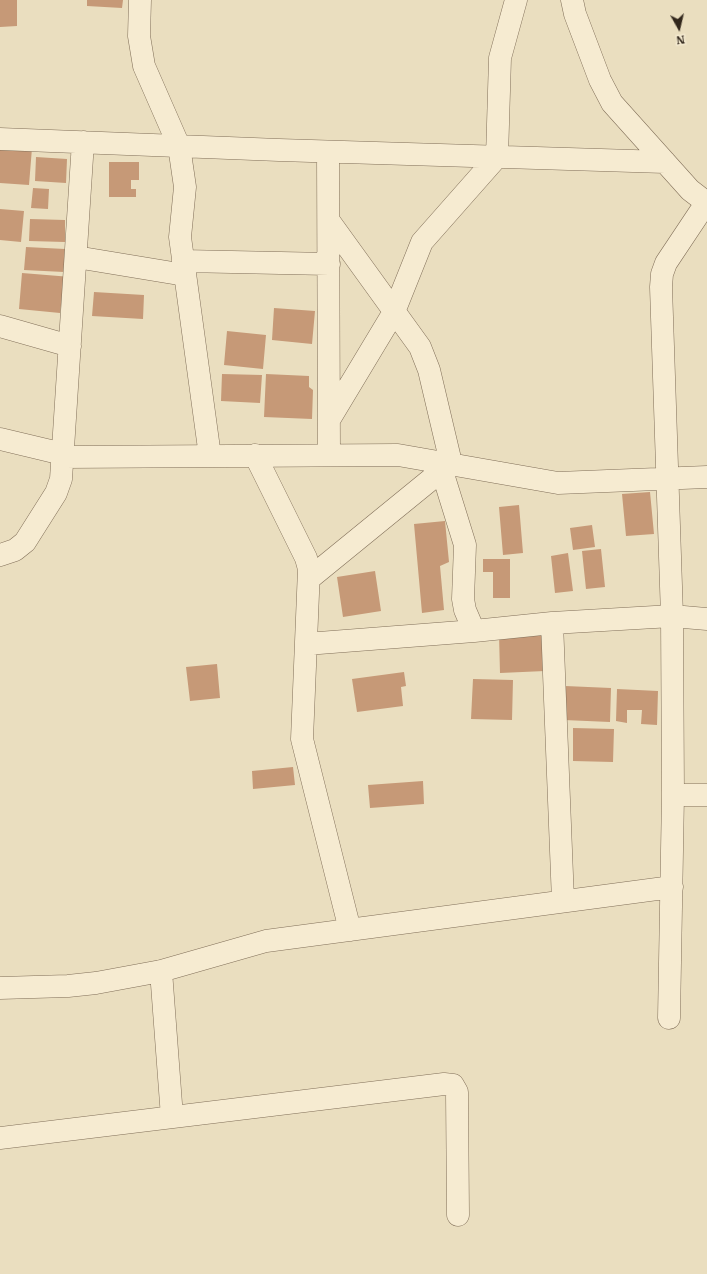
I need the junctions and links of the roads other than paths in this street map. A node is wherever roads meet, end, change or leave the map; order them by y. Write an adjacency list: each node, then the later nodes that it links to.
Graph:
1 (140, 0): 6 (street)
2 (516, 0): 8 (street)
3 (572, 0): 9 (street)
4 (0, 139): 5 (street)
5 (83, 142): 6 (street); 12 (street)
6 (179, 146): 7 (street); 14 (street)
7 (328, 152): 8 (street); 11 (street)
8 (497, 157): 9 (street); 15 (street)
9 (665, 162): 10 (street)
10 (707, 203): 26 (street)
11 (329, 221): 13 (street); 15 (street)
12 (76, 257): 14 (street); 17 (street)
13 (329, 264): 14 (street); 18 (street)
14 (184, 268): 23 (street)
15 (394, 312): 18 (street); 24 (street)
16 (0, 326): 17 (street)
17 (70, 346): 22 (street)
18 (329, 420): 21 (street)
19 (0, 439): 22 (street)
20 (255, 455): 21 (street); 23 (street); 28 (street)
21 (329, 455): 24 (street)
22 (63, 456): 23 (street); 27 (street)
23 (210, 456)
24 (447, 467): 26 (street); 28 (street); 32 (street)
25 (707, 477): 26 (street)
26 (669, 478): 29 (street)
27 (0, 555)
28 (310, 578): 33 (street)
29 (672, 616): 30 (street); 31 (street); 34 (street)
30 (707, 619)
31 (552, 623): 32 (street); 37 (street)
32 (474, 631): 33 (street)
33 (306, 644): 38 (street)
34 (673, 795): 35 (street); 36 (street)
35 (707, 795)
36 (672, 887): 37 (street); 41 (street)
37 (564, 902): 38 (street)
38 (350, 930): 39 (street)
39 (161, 971): 40 (street); 42 (street)
40 (0, 988)
41 (669, 1018)
42 (172, 1117): 43 (street); 44 (street)
43 (0, 1138)
44 (458, 1215)

